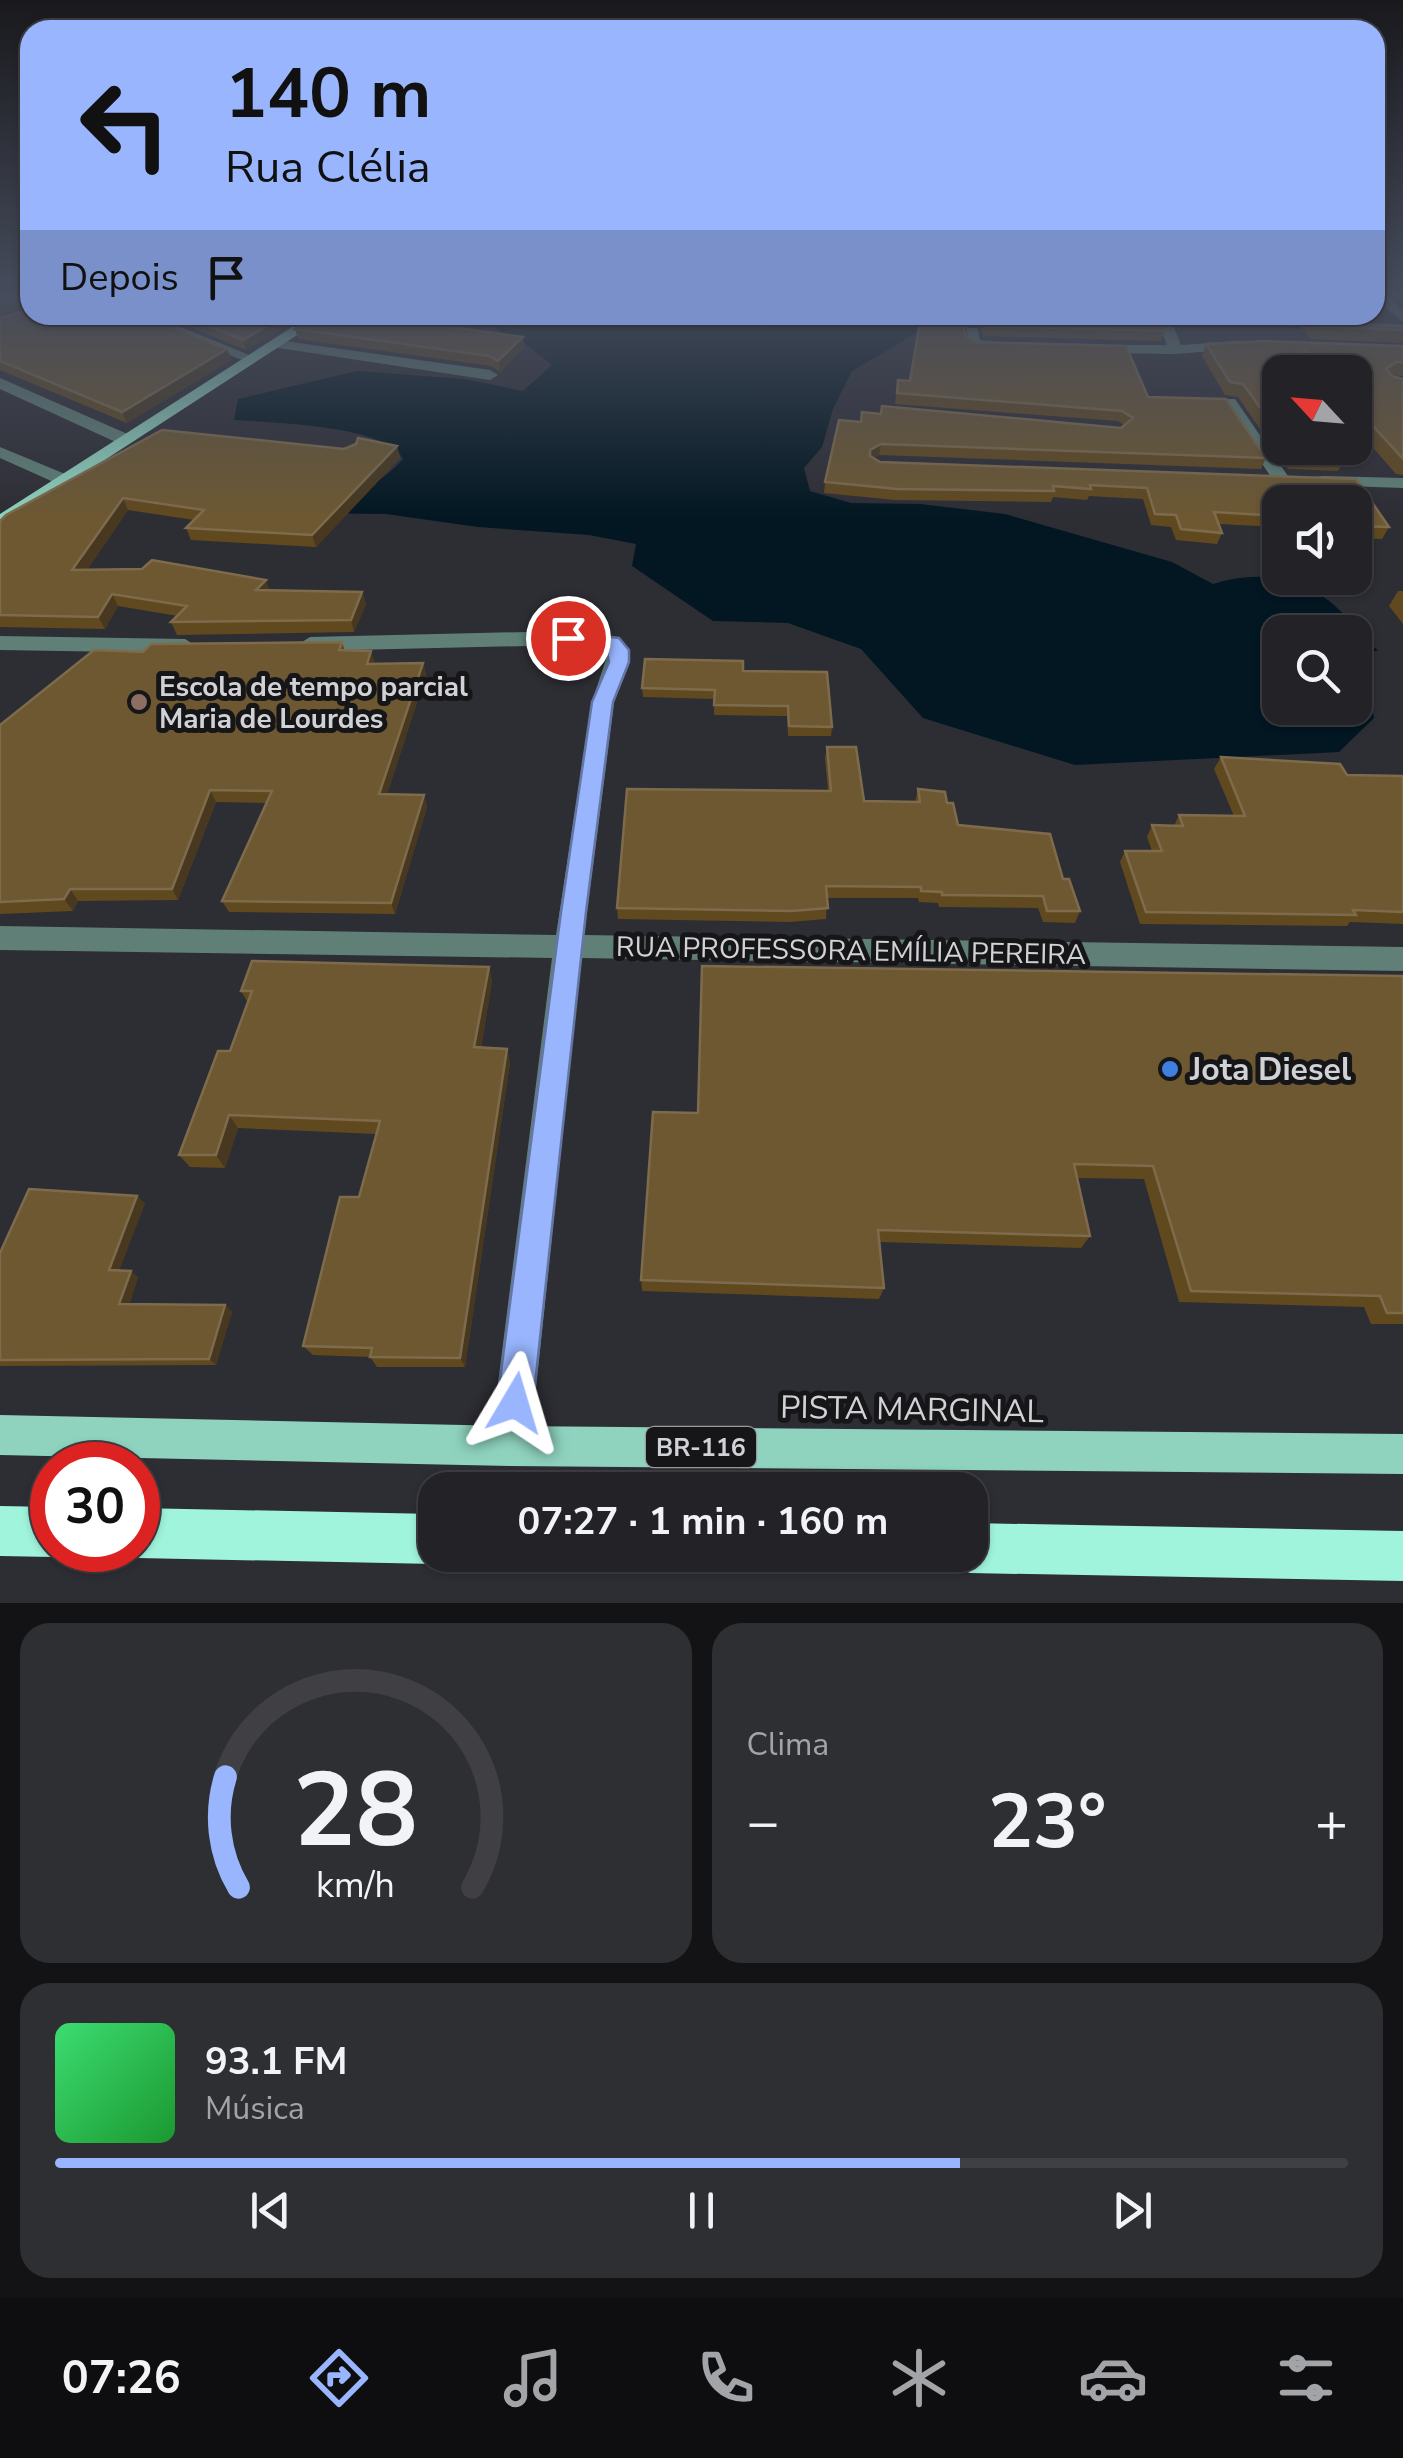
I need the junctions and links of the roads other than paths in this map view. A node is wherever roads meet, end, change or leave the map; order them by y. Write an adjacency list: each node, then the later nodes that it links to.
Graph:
1 (238, 368): 6 (main road)
2 (435, 368): 3 (street)
3 (490, 376)
4 (0, 383): 8 (street)
5 (1229, 402): 11 (street)
6 (142, 429): 7 (street); 8 (main road)
7 (180, 433)
8 (126, 440): 10 (main road)
9 (0, 452): 10 (street)
10 (71, 475): 12 (main road)
11 (1403, 482)
12 (0, 522)
13 (0, 643): 15 (street)
14 (292, 644): 17 (street)
15 (213, 646)
16 (0, 938): 17 (street, RUA PROFESSORA EMÍLIA PEREIRA)
17 (568, 946): 18 (street, RUA PROFESSORA EMÍLIA PEREIRA); 20 (street)
18 (1403, 958)
19 (0, 1435): 20 (main road, PISTA MARGINAL / BR-116)
20 (510, 1446): 21 (main road, PISTA MARGINAL / BR-116)
21 (1403, 1454)
22 (0, 1530): 23 (highway)
23 (30, 1531)
24 (160, 1533): 25 (highway)
25 (418, 1538)
26 (988, 1548): 27 (highway)
27 (1403, 1556)

